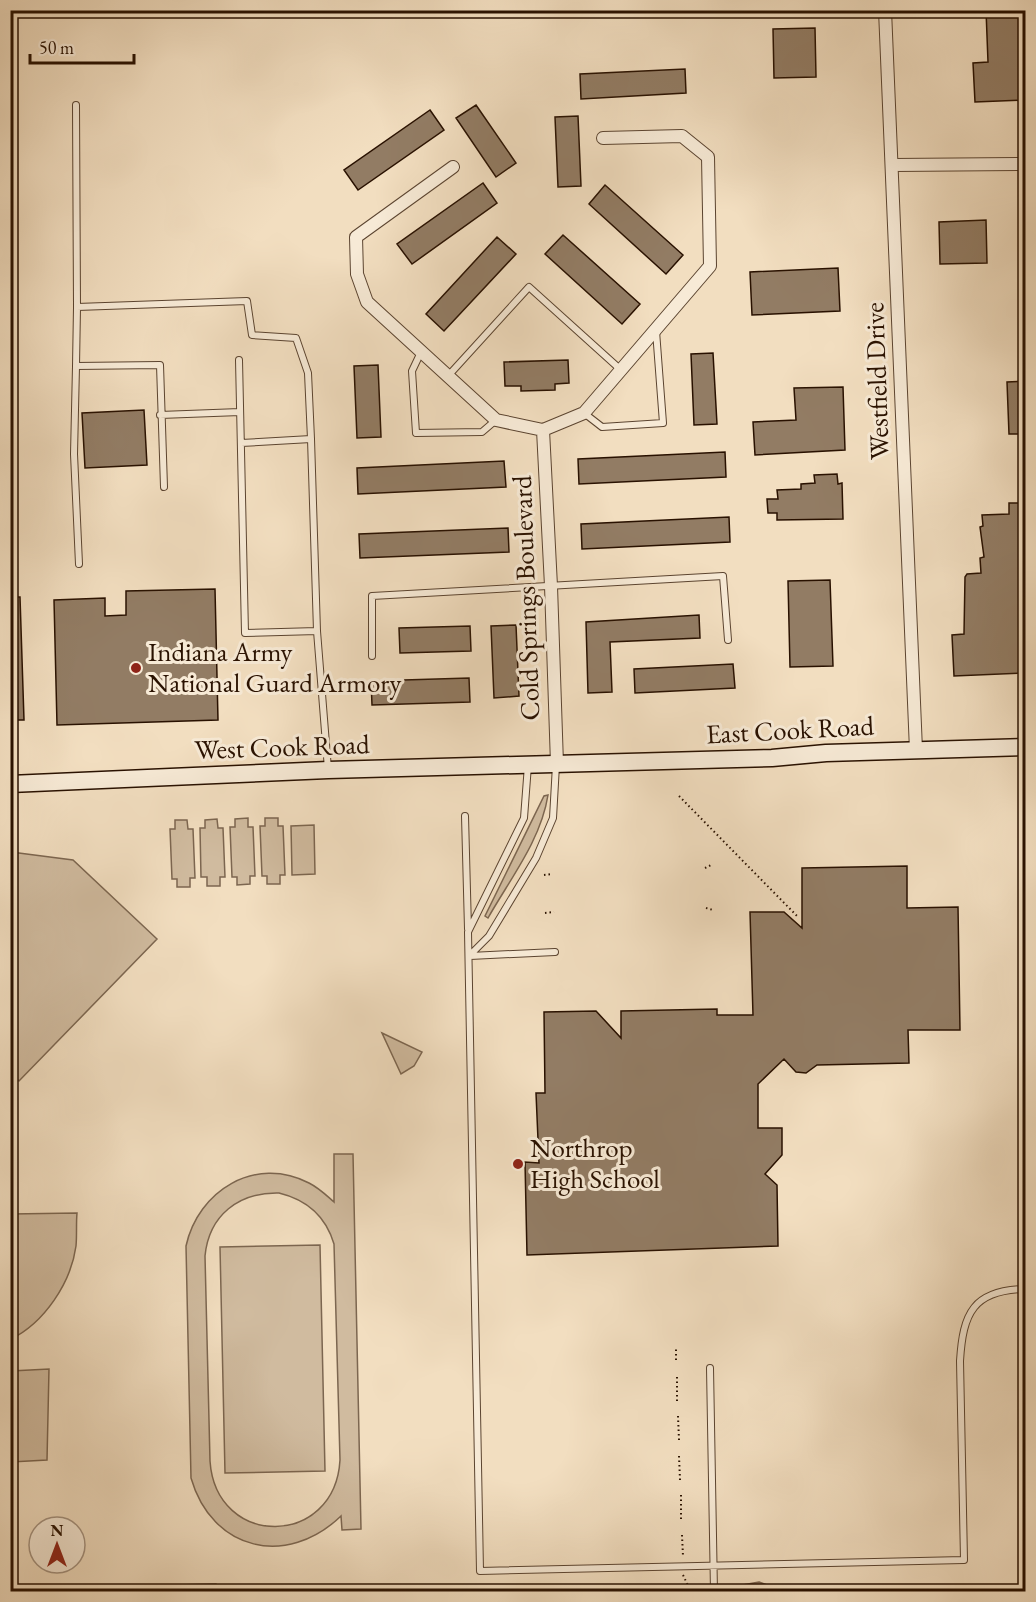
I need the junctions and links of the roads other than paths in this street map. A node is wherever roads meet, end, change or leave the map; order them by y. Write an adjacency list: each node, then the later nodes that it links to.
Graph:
1 (885, 10): 5 (street, Westfield Drive)
2 (76, 105): 7 (lane)
3 (603, 138): 8 (street)
4 (1026, 164): 5 (street)
5 (893, 165): 28 (street, Westfield Drive)
6 (453, 167): 9 (street)
7 (77, 307): 11 (lane); 19 (lane)
8 (656, 329): 12 (street); 15 (lane)
9 (421, 351): 13 (street); 17 (lane)
10 (239, 360): 14 (lane)
11 (76, 366): 16 (lane); 22 (lane)
12 (621, 370): 13 (lane); 15 (street)
13 (448, 376): 17 (street)
14 (240, 412): 16 (lane); 20 (lane)
15 (584, 413): 18 (street)
16 (160, 415): 21 (lane)
17 (496, 420): 18 (street)
18 (543, 430): 23 (street, Cold Springs Boulevard)
19 (311, 439): 20 (lane); 24 (lane)
20 (241, 443): 24 (lane)
21 (164, 487)
22 (79, 564)
23 (551, 586): 25 (lane); 26 (lane); 29 (street, Cold Springs Boulevard)
24 (317, 631): 31 (lane)
25 (728, 640)
26 (372, 656)
27 (1026, 747): 28 (main road, East Cook Road)
28 (916, 750): 29 (main road, East Cook Road)
29 (556, 764): 30 (main road, West Cook Road); 36 (lane)
30 (528, 765): 31 (main road, West Cook Road); 34 (lane)
31 (328, 770): 32 (main road, West Cook Road)
32 (10, 784)
33 (465, 816): 34 (lane)
34 (468, 932): 36 (lane)
35 (555, 952): 36 (lane)
36 (469, 956): 39 (lane)
37 (1026, 1289): 39 (lane)
38 (710, 1368): 39 (lane)
39 (713, 1564): 40 (lane)
40 (714, 1592)

